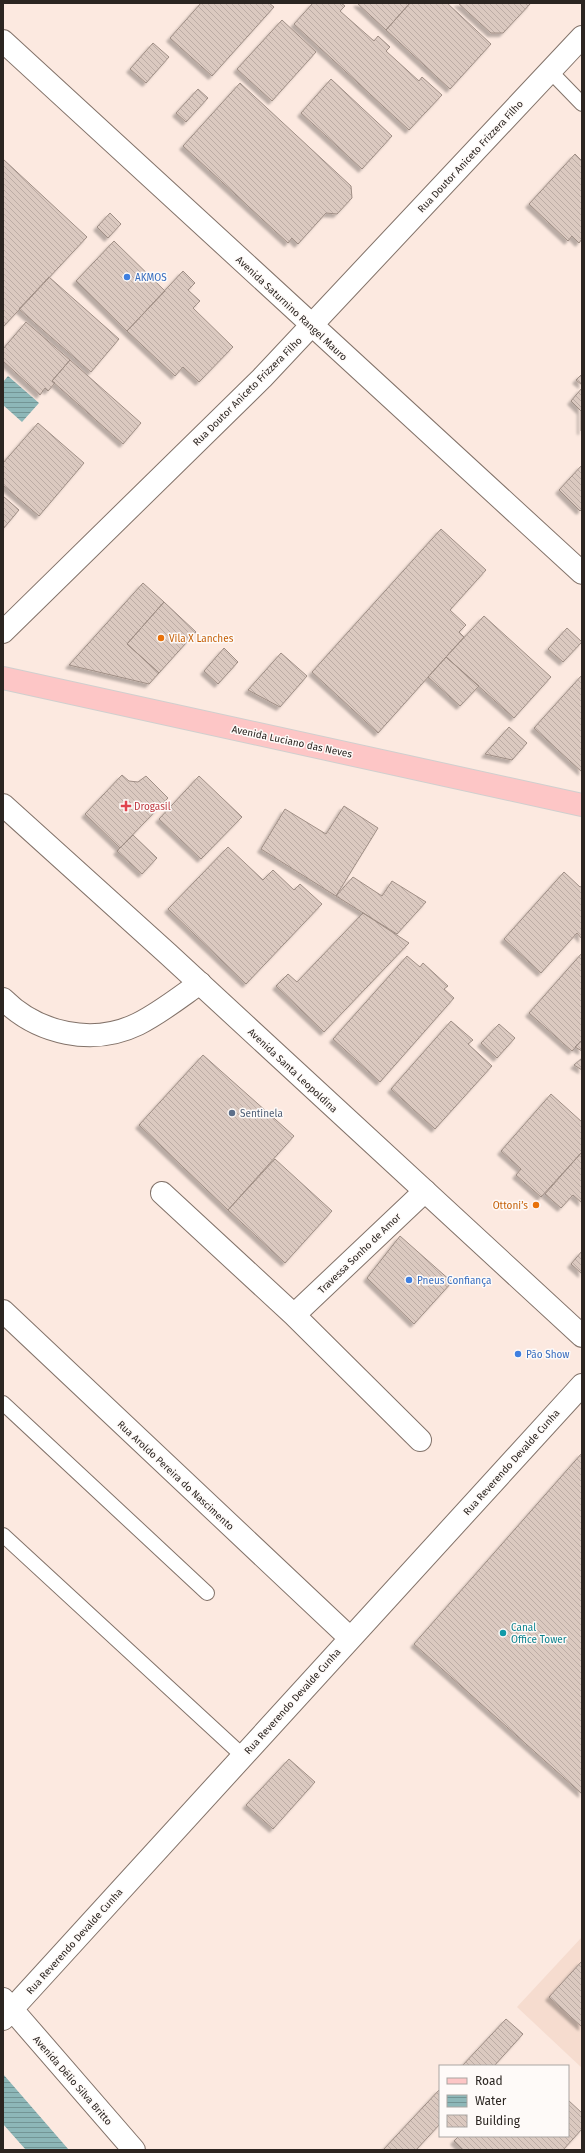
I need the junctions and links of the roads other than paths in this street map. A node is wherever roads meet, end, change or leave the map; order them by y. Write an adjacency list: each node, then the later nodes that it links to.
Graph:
1 (582, 37): 3 (street, Rua Doutor Aniceto Frizzera Filho)
2 (3, 41): 5 (street, Avenida Saturnino Rangel Mauro)
3 (550, 71): 4 (lane); 5 (street, Rua Doutor Aniceto Frizzera Filho)
4 (582, 104)
5 (312, 326): 6 (street, Avenida Saturnino Rangel Mauro); 7 (street, Rua Doutor Aniceto Frizzera Filho)
6 (582, 573)
7 (3, 632)
8 (3, 678): 10 (main road, Avenida Luciano das Neves)
9 (3, 805): 11 (street, Avenida Santa Leopoldina)
10 (582, 805)
11 (200, 983): 12 (street); 13 (street, Avenida Santa Leopoldina)
12 (3, 999)
13 (425, 1191): 16 (street, Travessa Sonho de Amor); 17 (street, Avenida Santa Leopoldina)
14 (162, 1193): 16 (street)
15 (3, 1311): 23 (street, Rua Aroldo Pereira do Nascimento)
16 (294, 1315): 20 (street)
17 (582, 1336)
18 (582, 1385): 23 (street, Rua Reverendo Devalde Cunha)
19 (3, 1403): 22 (lane)
20 (420, 1440)
21 (3, 1535): 24 (lane)
22 (207, 1593)
23 (350, 1638): 24 (street, Rua Reverendo Devalde Cunha)
24 (243, 1756): 25 (street, Rua Reverendo Devalde Cunha)
25 (6, 2009): 26 (street, Avenida Délio Silva Britto)
26 (134, 2150)

